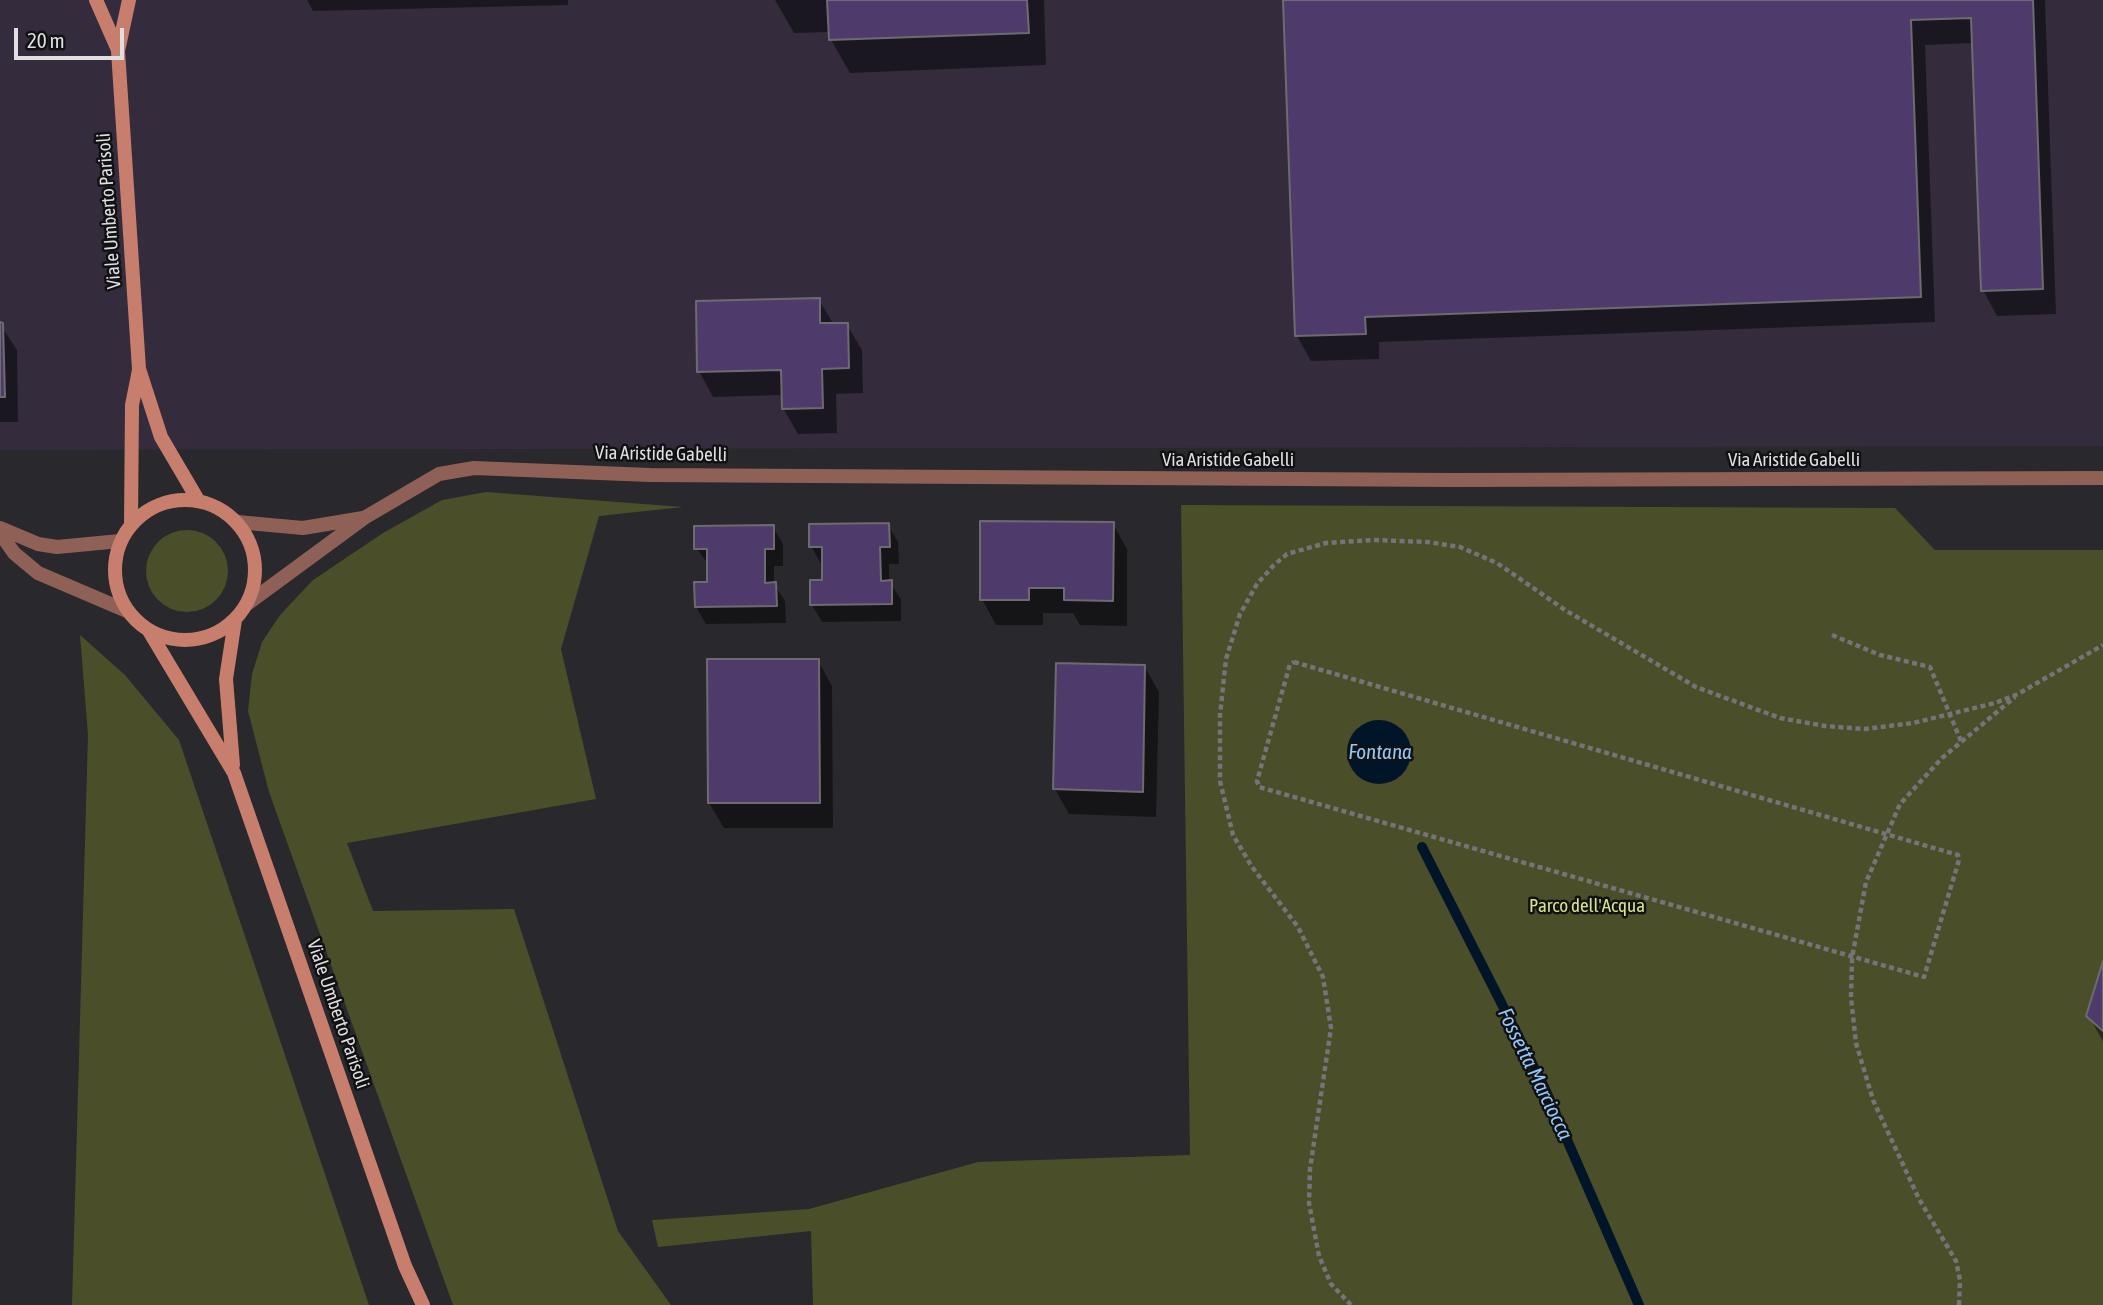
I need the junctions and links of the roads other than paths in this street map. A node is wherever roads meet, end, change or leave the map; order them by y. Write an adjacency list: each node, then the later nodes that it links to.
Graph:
1 (96, 0): 3 (street, Viale Umberto Parisoli)
2 (129, 0): 3 (street, Viale Umberto Parisoli)
3 (118, 51): 4 (street, Viale Umberto Parisoli)
4 (139, 369): 6 (street, Viale Umberto Parisoli); 9 (street, Viale Umberto Parisoli)
5 (2103, 478): 7 (street, Via Aristide Gabelli)
6 (198, 500): 8 (street); 9 (street, Viale Umberto Parisoli)
7 (364, 518): 8 (street, Via Aristide Gabelli); 12 (street, Via Aristide Gabelli)
8 (237, 522): 12 (street, Viale Umberto Parisoli)
9 (131, 524): 11 (street, Viale Umberto Parisoli)
10 (0, 531): 11 (street); 13 (street)
11 (120, 541): 13 (street, Viale Umberto Parisoli)
12 (247, 604): 14 (street, Viale Umberto Parisoli)
13 (127, 611): 15 (street, Viale Umberto Parisoli)
14 (235, 620): 15 (street, Viale Umberto Parisoli); 16 (street, Viale Umberto Parisoli)
15 (149, 631): 16 (street, Viale Umberto Parisoli)
16 (234, 773): 17 (street, Viale Umberto Parisoli)
17 (405, 1266): 18 (street, Viale Umberto Parisoli); 19 (street, Viale Umberto Parisoli)
18 (412, 1305)
19 (423, 1305)

